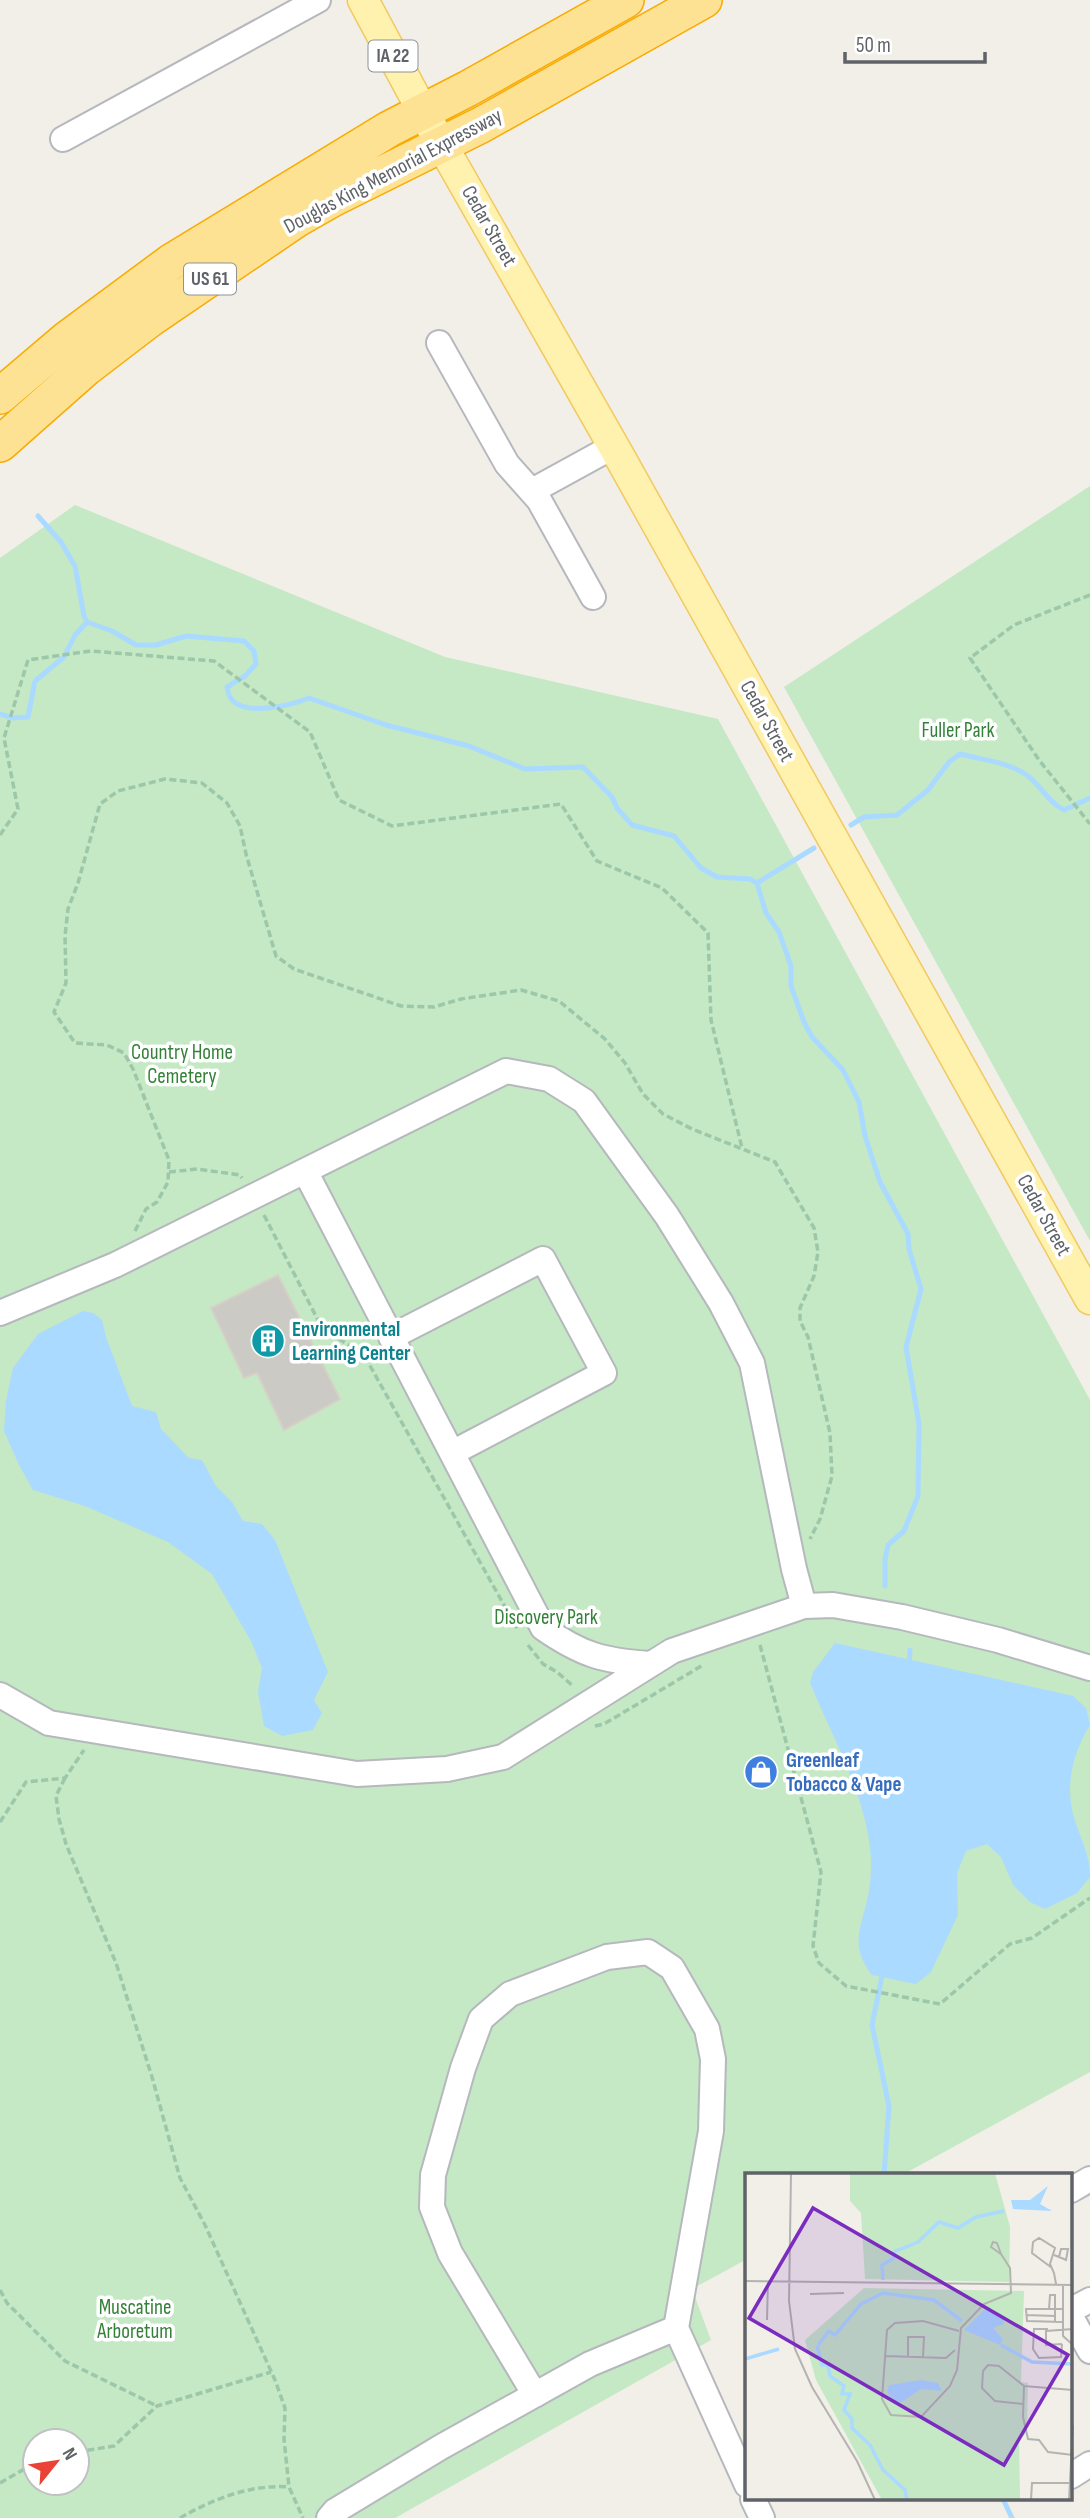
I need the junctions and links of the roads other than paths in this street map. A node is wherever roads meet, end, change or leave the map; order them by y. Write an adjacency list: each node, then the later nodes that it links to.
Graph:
1 (318, 0): 6 (street)
2 (363, 0): 5 (main road, IA 22)
3 (626, 0): 5 (highway, Douglas King Memorial Expressway / US 61)
4 (704, 0): 7 (highway, Douglas King Memorial Expressway / US 61)
5 (423, 111): 7 (main road, IA 22); 9 (highway, Douglas King Memorial Expressway / US 61)
6 (63, 139)
7 (441, 144): 10 (highway, Douglas King Memorial Expressway / US 61); 11 (main road, Cedar Street)
8 (439, 342): 12 (street)
9 (0, 396)
10 (0, 444)
11 (614, 446): 12 (street); 15 (main road, Cedar Street)
12 (532, 491): 13 (street)
13 (593, 597)
14 (305, 1171): 16 (street); 17 (street); 19 (street)
15 (1090, 1299)
16 (0, 1312)
17 (391, 1338): 18 (street); 18 (street)
18 (452, 1453): 20 (street)
19 (804, 1606): 20 (street); 21 (street)
20 (650, 1664): 22 (street)
21 (1090, 1668)
22 (0, 1695)
23 (1090, 2179): 24 (street)
24 (1072, 2189)
25 (1076, 2310): 27 (street)
26 (676, 2328): 28 (street); 28 (street); 31 (street)
27 (1090, 2351)
28 (535, 2395): 33 (street)
29 (1090, 2464): 30 (street)
30 (1072, 2475)
31 (745, 2481)
32 (753, 2500): 34 (street)
33 (329, 2518)
34 (762, 2518)

